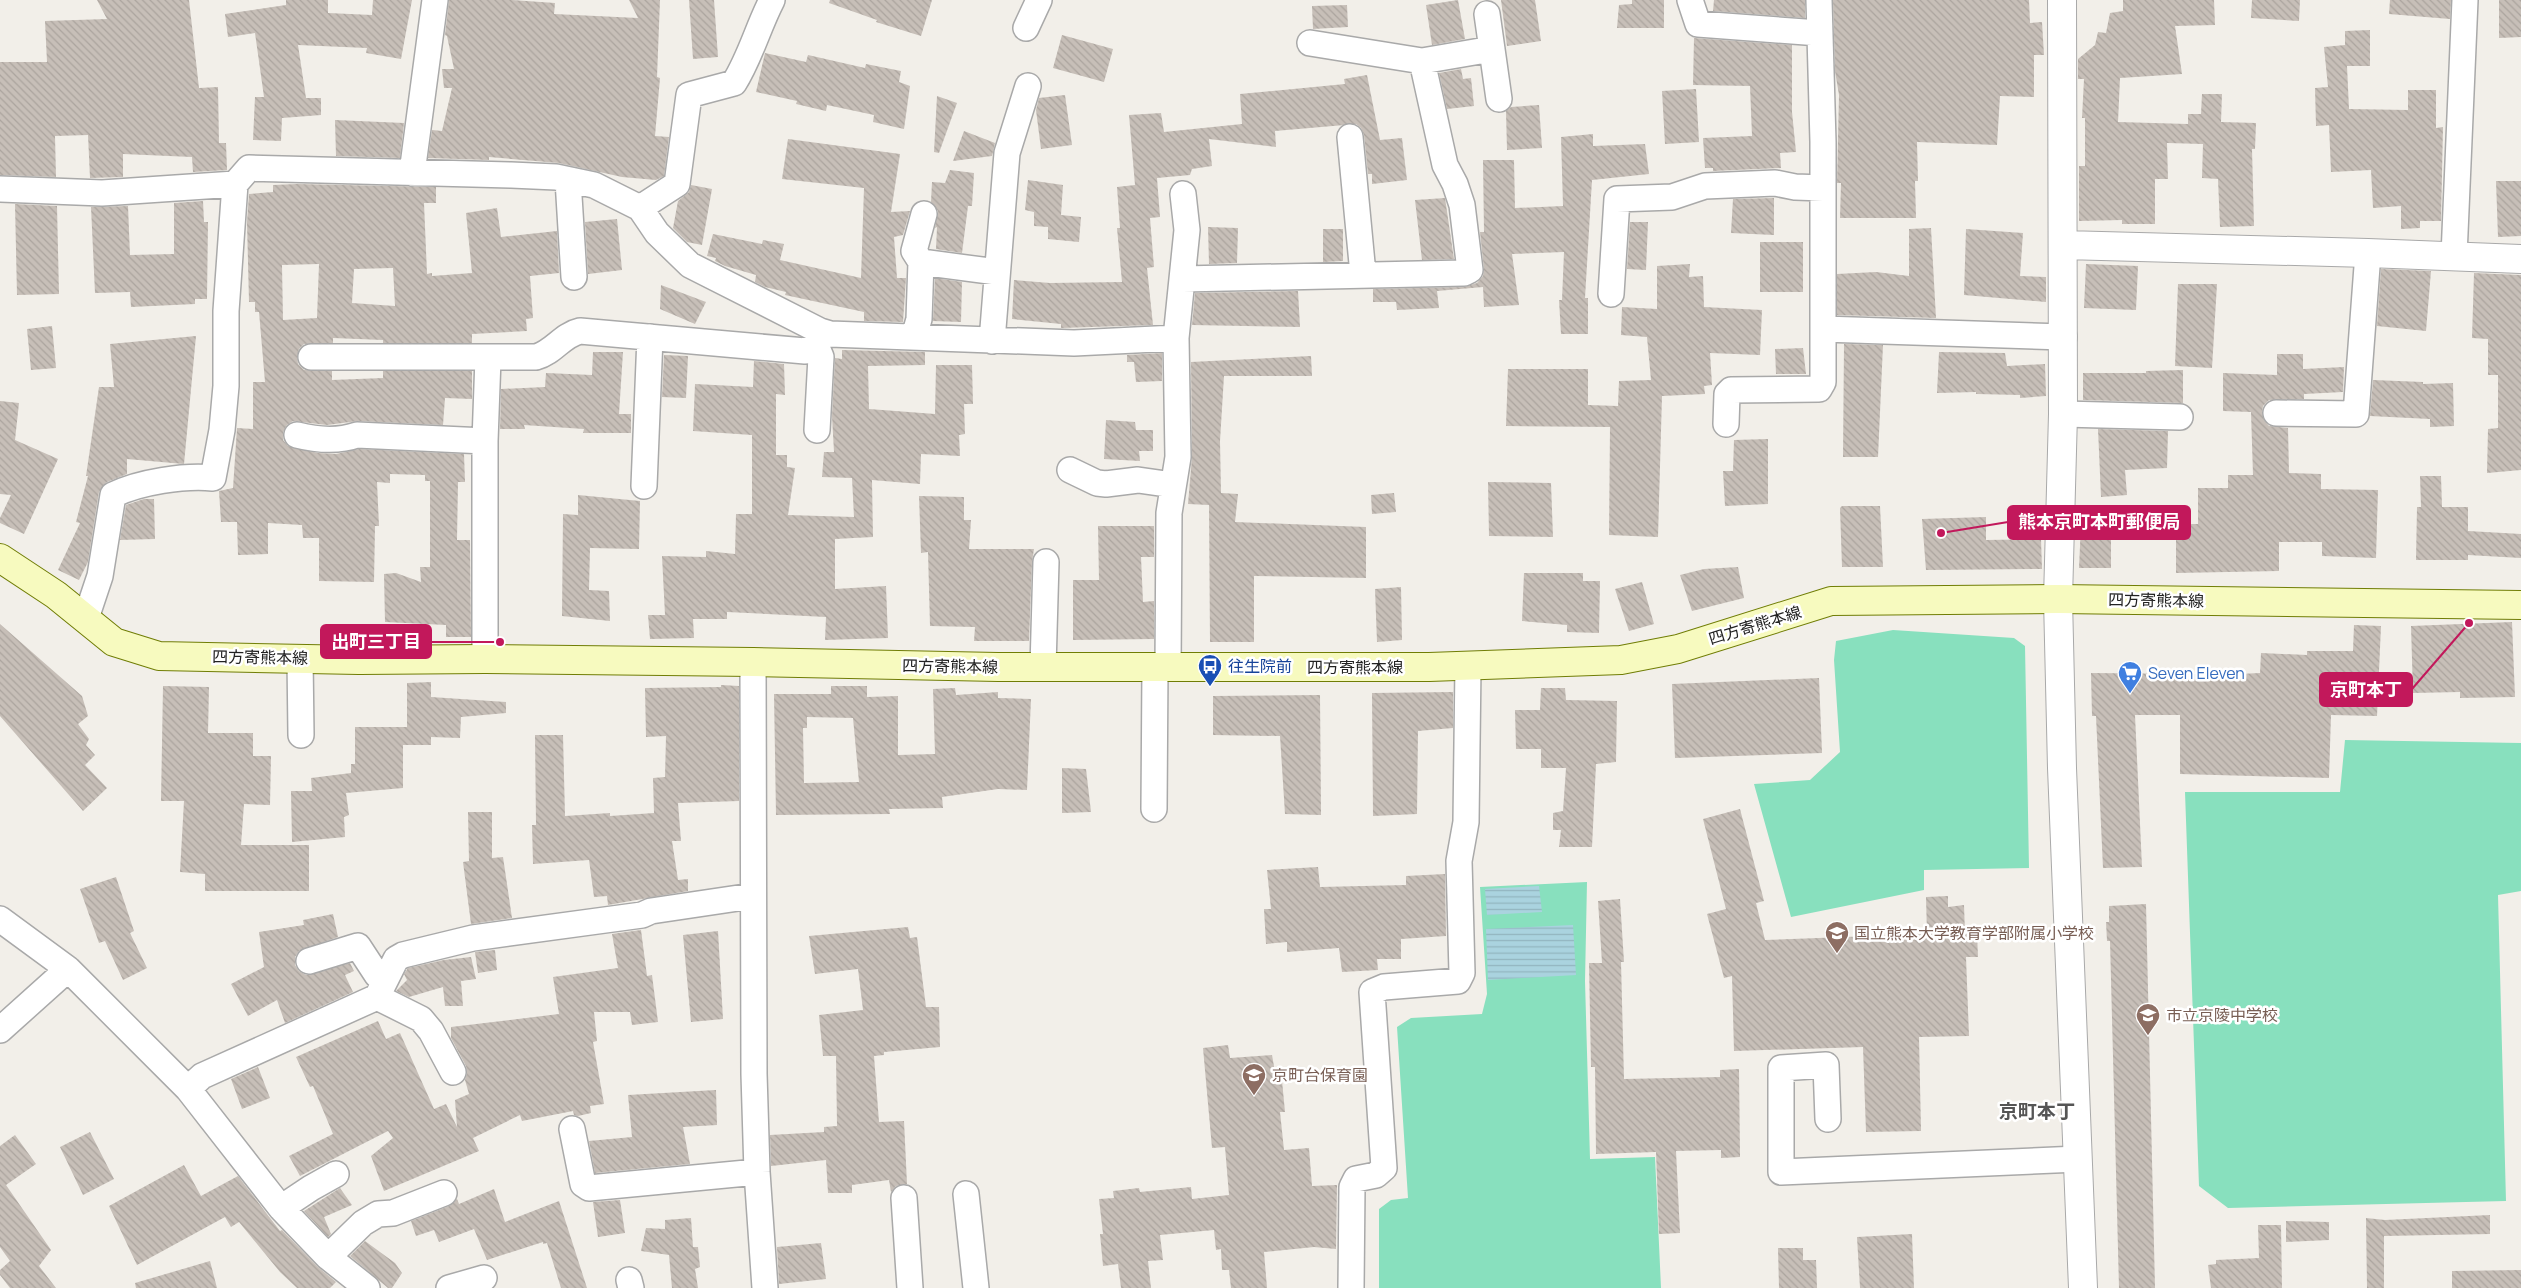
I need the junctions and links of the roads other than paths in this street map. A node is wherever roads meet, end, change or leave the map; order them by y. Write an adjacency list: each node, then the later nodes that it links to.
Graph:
1 (435, 0): 17 (street)
2 (772, 0): 23 (street)
3 (1039, 0): 9 (street)
4 (1690, 0): 10 (street)
5 (1819, 0): 10 (street)
6 (2062, 0): 25 (street)
7 (2465, 0): 27 (street)
8 (1487, 14): 12 (street)
9 (1026, 28)
10 (1820, 33): 20 (street)
11 (1310, 43): 13 (street)
12 (1492, 49): 13 (street); 15 (street)
13 (1422, 61): 31 (street)
14 (1028, 86): 30 (street)
15 (1499, 99)
16 (1350, 137): 31 (street)
17 (412, 173): 18 (street); 19 (street)
18 (568, 180): 23 (street); 32 (street)
19 (235, 184): 21 (street); 58 (street)
20 (1823, 188): 34 (street); 35 (street)
21 (0, 189)
22 (1183, 194): 33 (street)
23 (640, 208): 39 (street)
24 (924, 214): 29 (street)
25 (2064, 245): 26 (street); 38 (street)
26 (2368, 253): 27 (street); 44 (street)
27 (2454, 256): 28 (street)
28 (2521, 260)
29 (921, 262): 30 (street); 37 (street)
30 (997, 272): 41 (street)
31 (1363, 274): 33 (street)
32 (574, 277)
33 (1183, 278): 40 (street)
34 (1611, 294)
35 (1823, 329): 38 (street); 47 (street)
36 (650, 337): 39 (street); 43 (street); 53 (street)
37 (914, 337): 39 (street); 41 (street)
38 (2064, 337): 45 (street)
39 (818, 338): 48 (street)
40 (1176, 338): 41 (street); 52 (street)
41 (992, 341)
42 (311, 356): 43 (street)
43 (488, 358): 50 (street)
44 (2276, 412)
45 (2064, 414): 46 (street); 56 (street)
46 (2180, 417)
47 (1726, 424)
48 (817, 430)
49 (296, 435): 50 (street)
50 (485, 441): 60 (street)
51 (1070, 470): 52 (street)
52 (1173, 485): 64 (street)
53 (644, 486)
54 (0, 558): 58 (main road, 四方寄熊本線)
55 (1046, 562): 63 (street)
56 (2058, 599): 57 (main road, 四方寄熊本線); 62 (main road, 四方寄熊本線); 77 (street)
57 (2521, 606)
58 (86, 618): 59 (main road, 四方寄熊本線)
59 (300, 658): 60 (main road, 四方寄熊本線); 65 (street)
60 (485, 658): 61 (main road, 四方寄熊本線)
61 (753, 662): 63 (main road, 四方寄熊本線); 67 (street)
62 (1468, 666): 64 (main road, 四方寄熊本線); 91 (street)
63 (1043, 667): 64 (main road, 四方寄熊本線)
64 (1162, 668): 66 (street)
65 (301, 736)
66 (1154, 809)
67 (752, 896): 71 (street); 78 (street)
68 (0, 919): 70 (street)
69 (309, 962): 71 (street)
70 (68, 969): 72 (street); 74 (street)
71 (380, 988): 73 (street); 74 (street)
72 (0, 1030)
73 (453, 1072)
74 (188, 1089): 83 (street)
75 (1828, 1119): 77 (street)
76 (572, 1130): 78 (street)
77 (2078, 1159): 92 (street)
78 (757, 1172): 88 (street)
79 (336, 1174): 83 (street)
80 (444, 1193): 84 (street)
81 (966, 1194): 90 (street)
82 (904, 1198): 89 (street)
83 (281, 1208): 84 (street)
84 (328, 1257): 87 (street)
85 (484, 1278): 86 (street)
86 (441, 1283)
87 (367, 1288)
88 (765, 1288)
89 (910, 1288)
90 (976, 1288)
91 (1351, 1288)
92 (2083, 1288)

